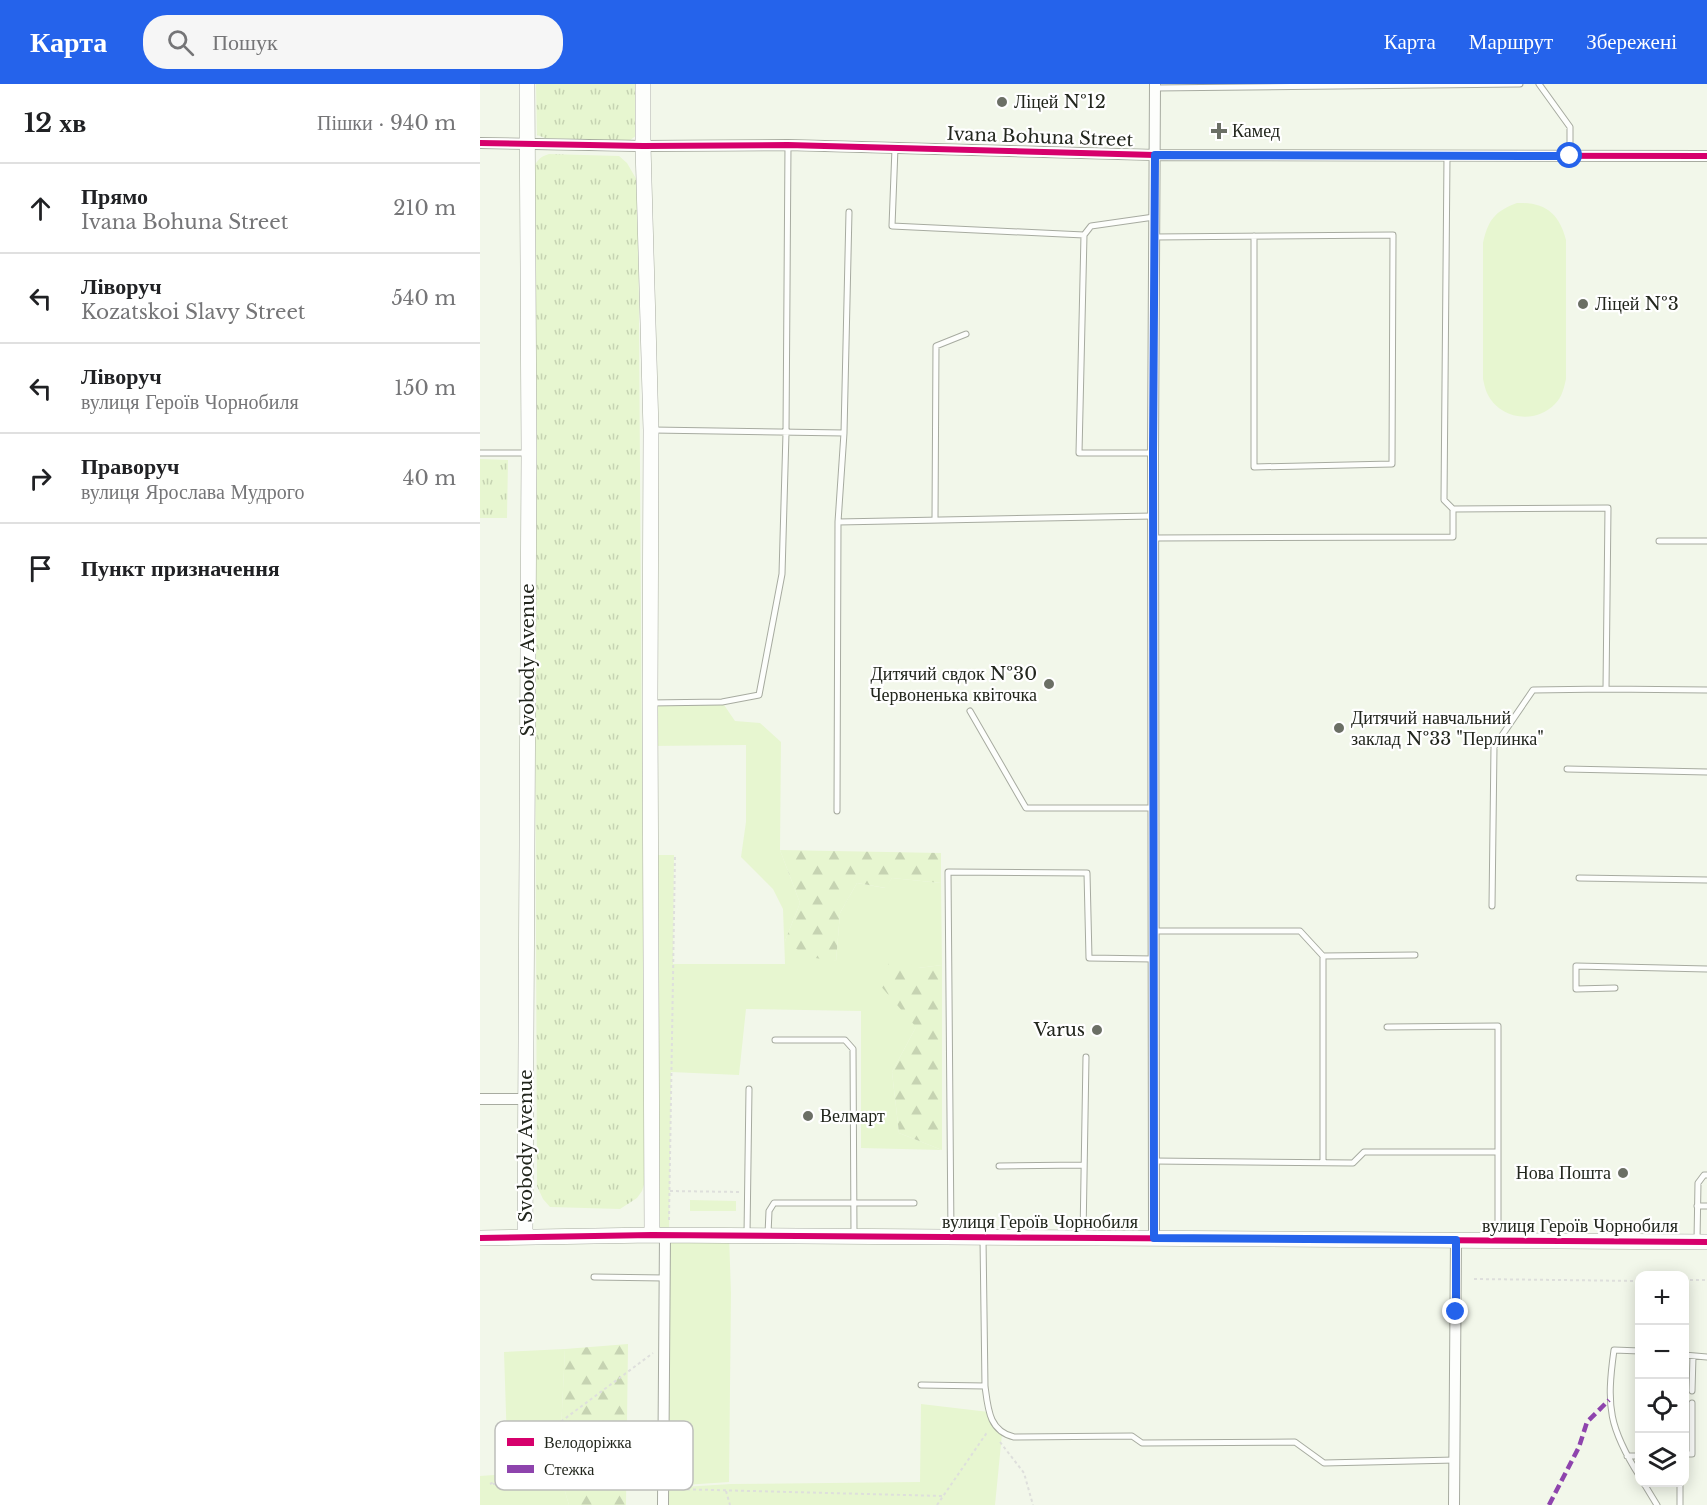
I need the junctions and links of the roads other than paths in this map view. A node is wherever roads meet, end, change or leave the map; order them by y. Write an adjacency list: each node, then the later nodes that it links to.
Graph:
1 (527, 84): 8 (street, Svobody Avenue)
2 (643, 84): 10 (street)
3 (1520, 84): 5 (lane)
4 (1539, 84): 14 (lane)
5 (1346, 85): 6 (lane)
6 (1155, 86): 12 (street)
7 (480, 143): 8 (street, Ivana Bohuna Street)
8 (527, 144): 10 (street, Ivana Bohuna Street); 26 (street, Svobody Avenue)
9 (788, 145): 10 (street, Ivana Bohuna Street); 11 (street, Ivana Bohuna Street); 23 (lane)
10 (643, 146): 22 (street)
11 (895, 148): 12 (street, Ivana Bohuna Street); 18 (lane)
12 (1155, 155): 13 (street, Ivana Bohuna Street); 17 (street)
13 (1447, 156): 14 (street, Ivana Bohuna Street); 28 (lane)
14 (1570, 156): 15 (street, Ivana Bohuna Street)
15 (1707, 156)
16 (849, 212): 24 (lane)
17 (1154, 217): 18 (lane); 20 (street)
18 (1084, 235): 27 (lane)
19 (1254, 236): 19 (lane); 20 (lane)
20 (1154, 237): 27 (street)
21 (966, 334): 30 (lane)
22 (651, 430): 23 (lane); 37 (street)
23 (786, 433): 24 (lane); 37 (lane)
24 (844, 433): 31 (lane)
25 (480, 453): 26 (lane)
26 (529, 453): 57 (street, Svobody Avenue)
27 (1153, 453): 29 (street)
28 (1453, 509): 32 (lane); 35 (lane)
29 (1153, 516): 30 (lane); 32 (street)
30 (935, 519): 31 (lane)
31 (838, 522): 42 (lane)
32 (1154, 538): 41 (street)
33 (1659, 541): 34 (lane)
34 (1707, 541)
35 (1606, 689): 36 (lane); 45 (lane)
36 (1707, 690)
37 (650, 703): 67 (street)
38 (970, 711): 41 (lane)
39 (1567, 769): 40 (lane)
40 (1707, 771)
41 (1153, 808): 46 (street)
42 (837, 811)
43 (1579, 878): 44 (lane)
44 (1707, 880)
45 (1492, 906)
46 (1153, 931): 48 (lane); 49 (street)
47 (1415, 955): 48 (lane)
48 (1323, 956): 60 (lane)
49 (1153, 958): 59 (street); 72 (lane)
50 (1707, 969): 51 (lane)
51 (1615, 988)
52 (1388, 1026): 58 (lane)
53 (774, 1040): 70 (lane)
54 (1086, 1058): 61 (lane)
55 (748, 1089): 68 (lane)
56 (480, 1099): 57 (street)
57 (526, 1099): 71 (street, Svobody Avenue)
58 (1498, 1152): 60 (lane); 78 (lane)
59 (1154, 1161): 60 (lane); 76 (street)
60 (1323, 1162)
61 (1083, 1165): 62 (lane); 75 (lane)
62 (999, 1166)
63 (1707, 1175): 65 (lane)
64 (914, 1203): 69 (lane)
65 (1697, 1206): 66 (lane); 79 (lane)
66 (1707, 1206)
67 (662, 1235): 68 (street, вулиця Героїв Чорнобиля); 71 (street, вулиця Героїв Чорнобиля); 81 (street)
68 (747, 1236): 69 (street, вулиця Героїв Чорнобиля)
69 (768, 1236): 70 (street, вулиця Героїв Чорнобиля)
70 (854, 1236): 72 (street, вулиця Героїв Чорнобиля)
71 (525, 1237): 74 (street, вулиця Героїв Чорнобиля)
72 (951, 1237): 73 (street, вулиця Героїв Чорнобиля)
73 (983, 1237): 75 (street, вулиця Героїв Чорнобиля); 87 (lane)
74 (480, 1238)
75 (1083, 1238): 76 (street, вулиця Героїв Чорнобиля)
76 (1154, 1238): 77 (street, вулиця Героїв Чорнобиля)
77 (1456, 1240): 78 (street, вулиця Героїв Чорнобиля); 94 (street)
78 (1498, 1240): 79 (street, вулиця Героїв Чорнобиля)
79 (1702, 1242)
80 (594, 1277): 81 (lane)
81 (665, 1278): 90 (street)
82 (1635, 1351): 92 (lane)
83 (1689, 1356): 84 (lane)
84 (1694, 1356): 85 (lane); 88 (lane)
85 (1707, 1357)
86 (921, 1385): 87 (lane)
87 (985, 1386): 94 (lane)
88 (1692, 1391)
89 (1692, 1403): 91 (lane)
90 (663, 1421)
91 (1689, 1454)
92 (1627, 1456): 93 (lane); 95 (lane)
93 (1635, 1456)
94 (1455, 1460): 100 (street)
95 (1635, 1469)
96 (1646, 1487): 101 (lane)
97 (1680, 1487): 102 (lane)
98 (662, 1490): 99 (street)
99 (663, 1505)
100 (1454, 1505)
101 (1657, 1505)
102 (1680, 1505)

